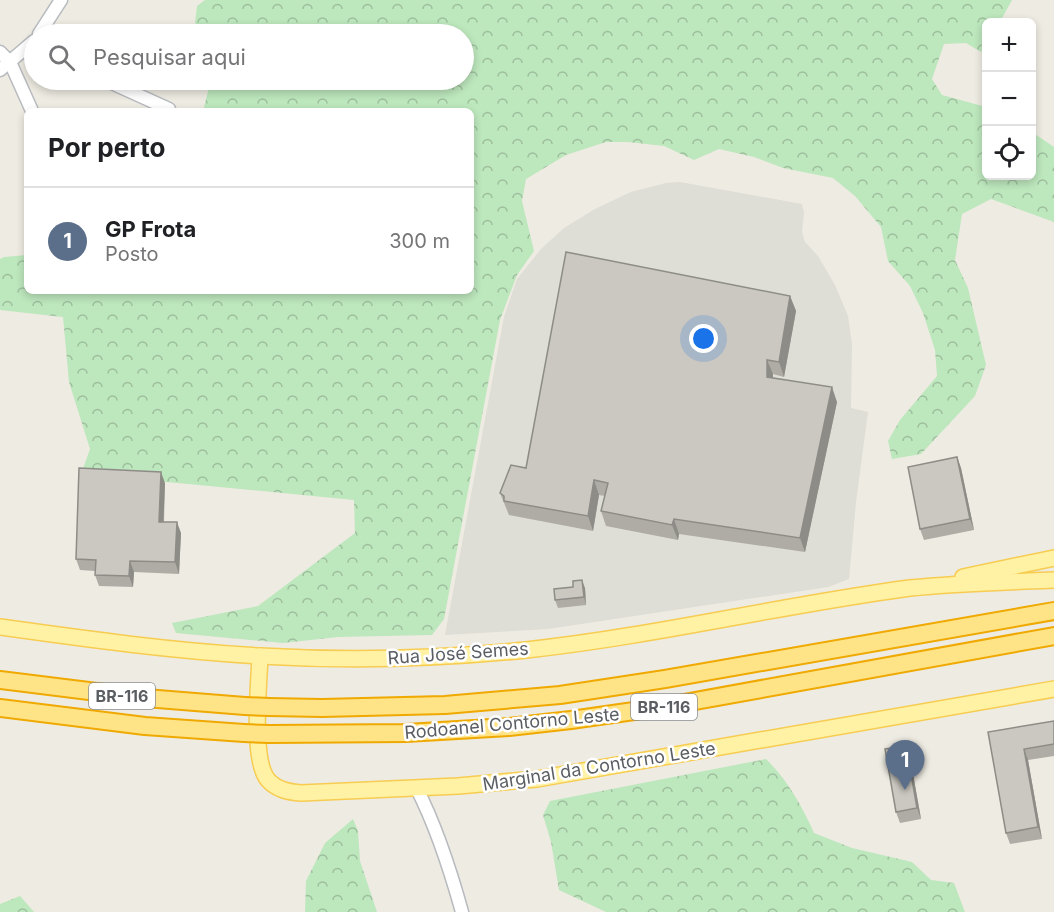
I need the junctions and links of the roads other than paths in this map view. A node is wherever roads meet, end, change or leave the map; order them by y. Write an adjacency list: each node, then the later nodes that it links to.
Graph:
1 (61, 0): 2 (street)
2 (45, 24)
3 (24, 51): 5 (street)
4 (0, 52): 5 (street)
5 (5, 66): 7 (street)
6 (127, 90): 8 (street)
7 (30, 108)
8 (167, 108)
9 (1054, 558): 11 (main road, Rua José Semes)
10 (1054, 580): 11 (main road, Rua José Semes)
11 (914, 588): 15 (main road, Rua José Semes)
12 (1054, 610): 16 (highway, Rodoanel Contorno Leste / BR-116, bridge)
13 (0, 627): 15 (main road, Rua José Semes)
14 (1054, 636): 18 (highway, Rodoanel Contorno Leste / BR-116, bridge)
15 (260, 656): 19 (main road, Marginal da Contorno Leste)
16 (0, 680)
17 (1054, 689): 19 (main road, Marginal da Contorno Leste)
18 (0, 708)
19 (417, 789): 20 (street)
20 (462, 912)

